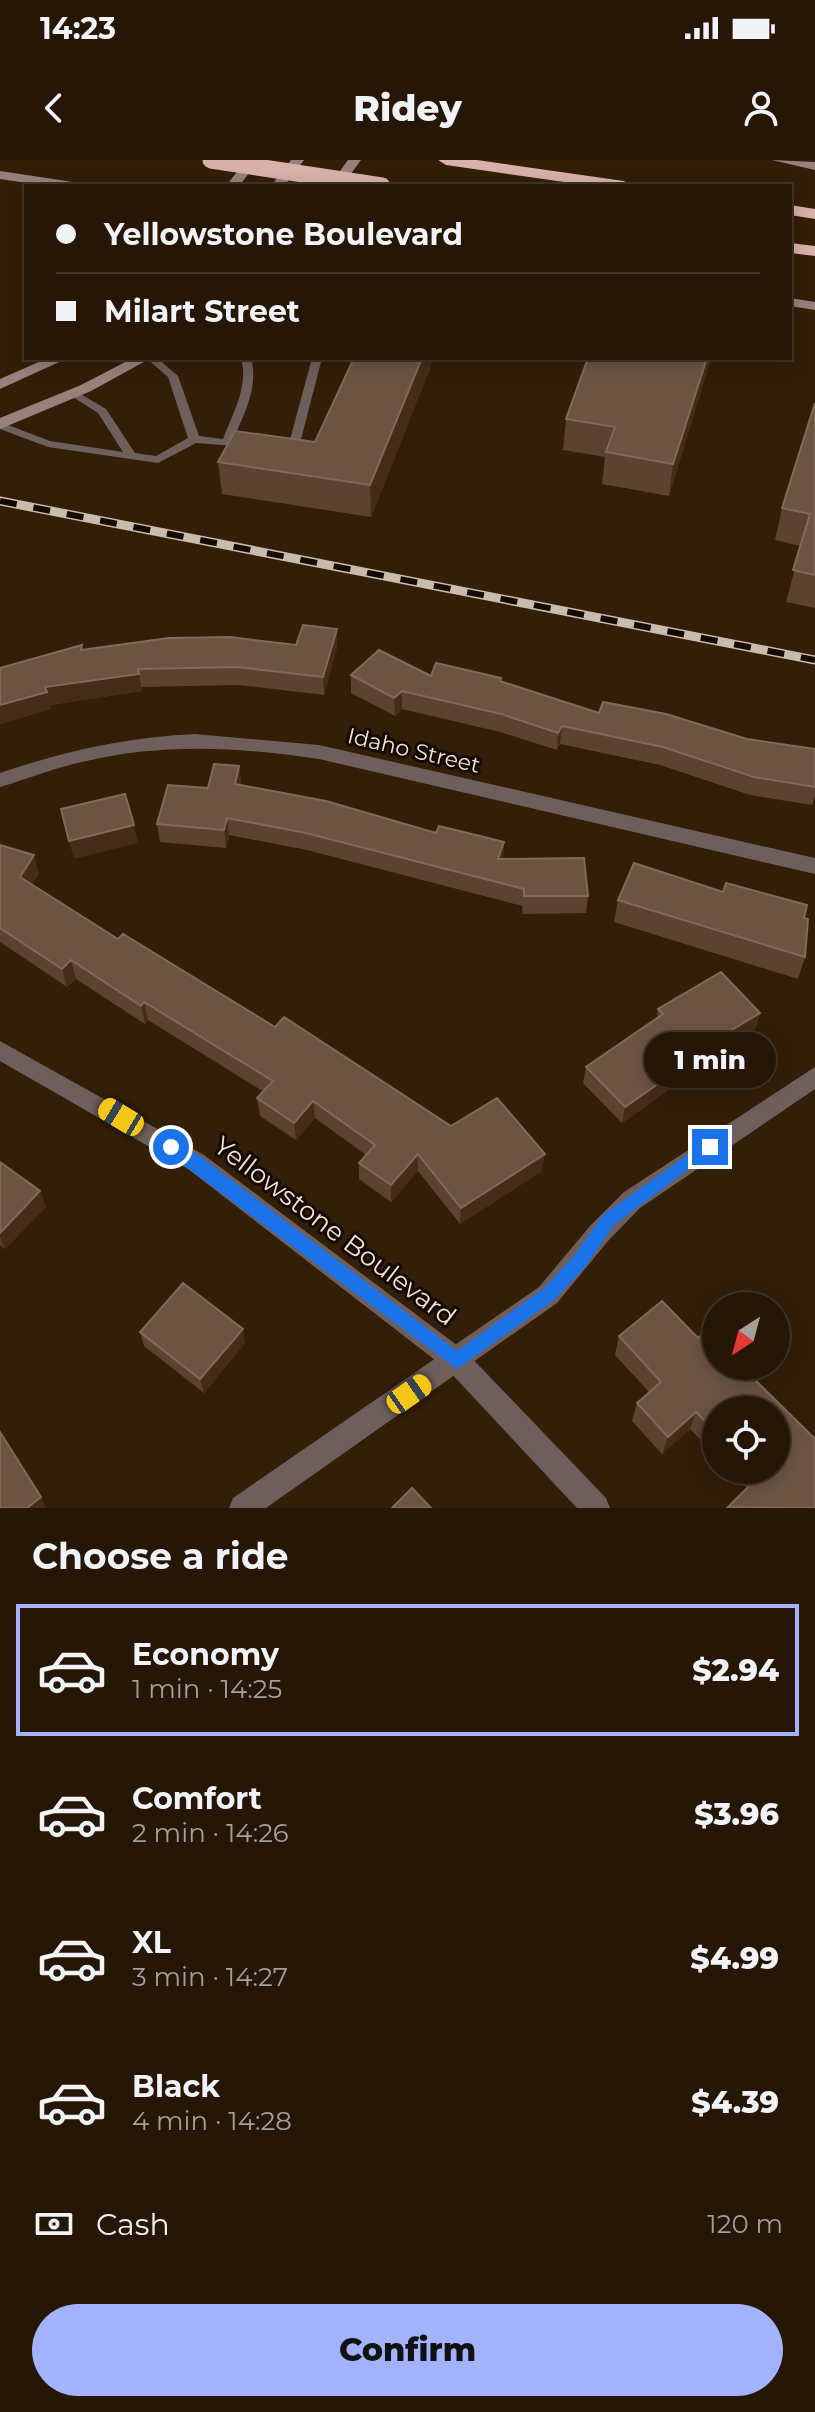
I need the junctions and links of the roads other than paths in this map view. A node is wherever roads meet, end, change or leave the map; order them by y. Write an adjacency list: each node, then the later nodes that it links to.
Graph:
1 (211, 160): 14 (highway, bridge)
2 (253, 160): 11 (main road)
3 (298, 160): 12 (main road)
4 (355, 160): 13 (main road)
5 (446, 160): 15 (highway)
6 (778, 160): 7 (main road)
7 (815, 166)
8 (0, 178): 9 (main road); 10 (main road)
9 (25, 184)
10 (55, 184)
11 (234, 184)
12 (279, 184)
13 (337, 184)
14 (369, 184)
15 (610, 184)
16 (792, 210): 17 (highway)
17 (815, 214)
18 (792, 248): 19 (highway)
19 (815, 251)
20 (792, 302): 21 (main road)
21 (815, 306)
22 (56, 360): 27 (main road)
23 (140, 360): 28 (main road)
24 (153, 360): 30 (lane)
25 (247, 360): 31 (lane)
26 (316, 360): 33 (lane)
27 (0, 384)
28 (74, 393): 29 (main road); 34 (lane)
29 (0, 425): 34 (lane)
30 (194, 439): 31 (lane); 34 (lane)
31 (227, 443): 32 (lane)
32 (253, 446)
33 (266, 448)
34 (131, 456)
35 (0, 780): 36 (street, Idaho Street)
36 (815, 866)
37 (0, 1050): 39 (street, Yellowstone Boulevard)
38 (815, 1077): 39 (street)
39 (457, 1361): 40 (street); 41 (street, Yellowstone Boulevard)
40 (243, 1508)
41 (596, 1508)

